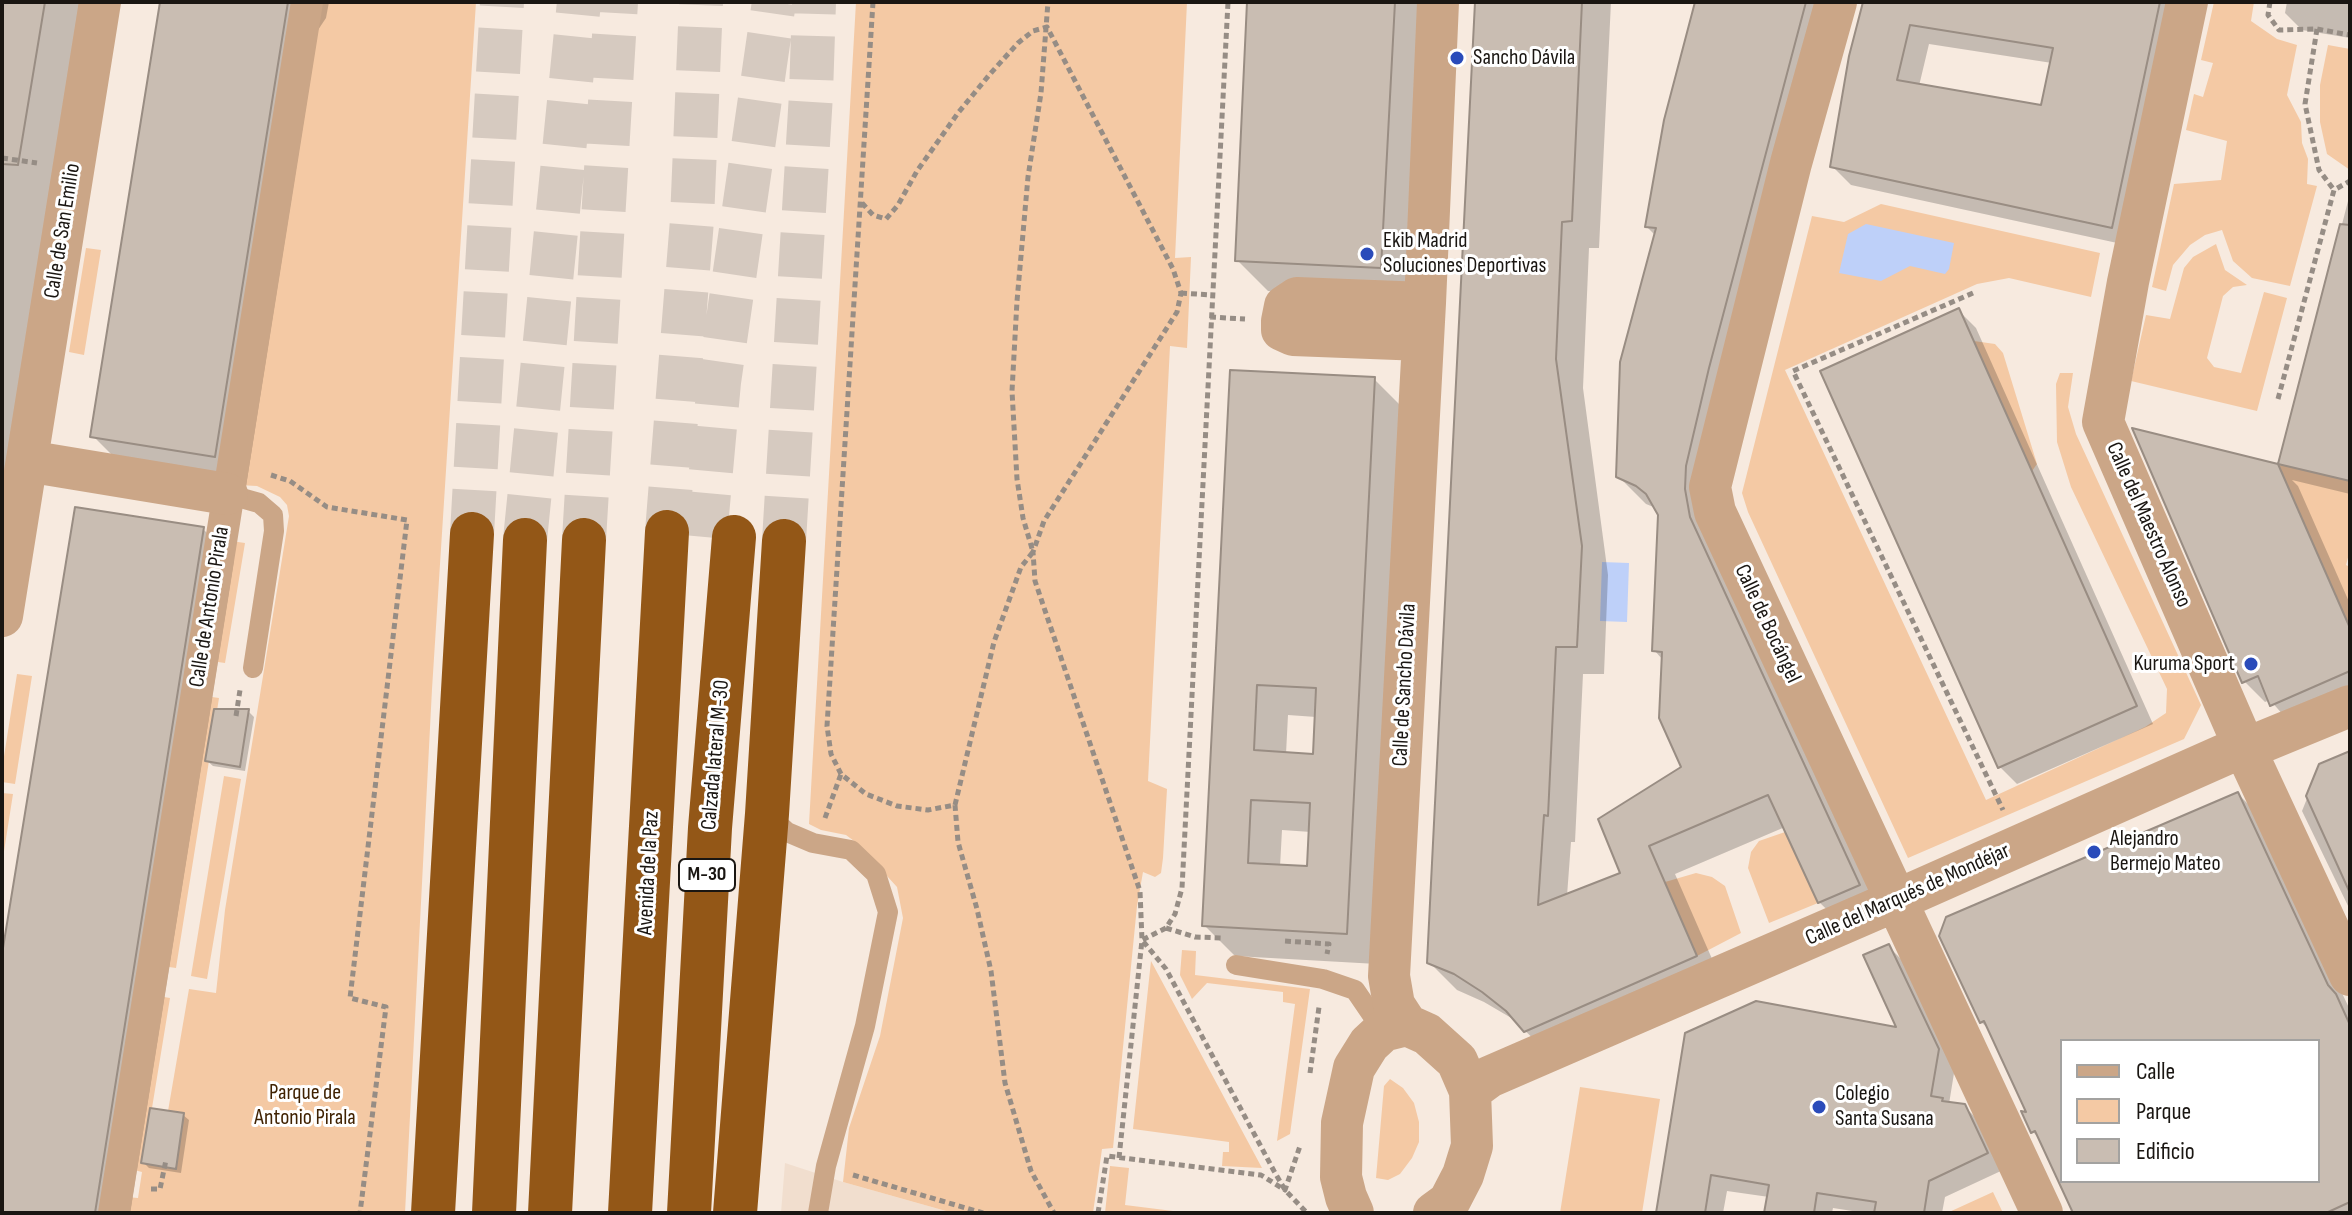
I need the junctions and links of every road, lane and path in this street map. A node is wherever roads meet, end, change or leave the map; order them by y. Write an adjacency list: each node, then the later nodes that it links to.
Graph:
1 (100, 2): 20 (street, Calle de San Emilio)
2 (307, 2): 22 (street, Calle de Antonio Pirala)
3 (873, 2): 15 (path)
4 (1048, 2): 10 (path)
5 (1228, 2): 18 (path)
6 (1438, 2): 46 (street, Calle de Sancho Dávila)
7 (1836, 2): 40 (street, Calle de Bocángel)
8 (2187, 2): 34 (street, Calle del Maestro Alonso)
9 (2270, 2): 11 (path)
10 (1047, 27): 15 (path); 16 (path); 28 (path)
11 (2317, 29): 12 (path); 14 (path)
12 (2350, 35)
13 (2350, 181): 14 (path)
14 (2334, 190): 19 (path)
15 (862, 203): 35 (path)
16 (1181, 293): 18 (path); 28 (path)
17 (1973, 293): 38 (path)
18 (1212, 295): 41 (path)
19 (2278, 399)
20 (27, 461): 22 (street); 29 (street, Calle de San Emilio)
21 (264, 473): 57 (path)
22 (227, 494): 30 (lane); 56 (street, Calle de Antonio Pirala)
23 (472, 534): 58 (highway)
24 (702, 535): 61 (highway, Avenida de la Paz / M-30); 62 (highway, Calzada lateral M-30 / M-30)
25 (525, 540): 59 (highway)
26 (584, 540): 60 (highway)
27 (784, 541): 37 (highway)
28 (1033, 552): 36 (path); 41 (path)
29 (2, 616)
30 (253, 668)
31 (241, 688): 33 (path)
32 (2350, 706): 34 (street, Calle del Marqués de Mondéjar)
33 (236, 716)
34 (2245, 749): 40 (street, Calle del Marqués de Mondéjar); 44 (street, Calle del Maestro Alonso)
35 (841, 774): 36 (path); 39 (path)
36 (955, 805): 66 (path)
37 (767, 814): 63 (highway); 64 (lane)
38 (2006, 815)
39 (821, 830)
40 (1897, 900): 48 (street, Calle del Marqués de Mondéjar); 70 (street, Calle de Bocángel)
41 (1142, 940): 50 (path); 54 (path)
42 (1329, 944): 45 (path)
43 (1236, 965): 45 (lane)
44 (2350, 975)
45 (1323, 979): 46 (lane); 47 (path)
46 (1395, 1028): 48 (street); 69 (street)
47 (1308, 1088)
48 (1470, 1091): 55 (street)
49 (1302, 1132): 54 (path)
50 (1119, 1158): 54 (path); 67 (path)
51 (166, 1160): 53 (path)
52 (870, 1180): 65 (path)
53 (160, 1189)
54 (1285, 1190): 68 (path)
55 (1448, 1209)
56 (114, 1213)
57 (360, 1213)
58 (433, 1213)
59 (494, 1213)
60 (550, 1213)
61 (630, 1213)
62 (689, 1213)
63 (735, 1213)
64 (818, 1213)
65 (983, 1213)
66 (1054, 1213)
67 (1098, 1213)
68 (1307, 1213)
69 (1353, 1213)
70 (2042, 1213)

